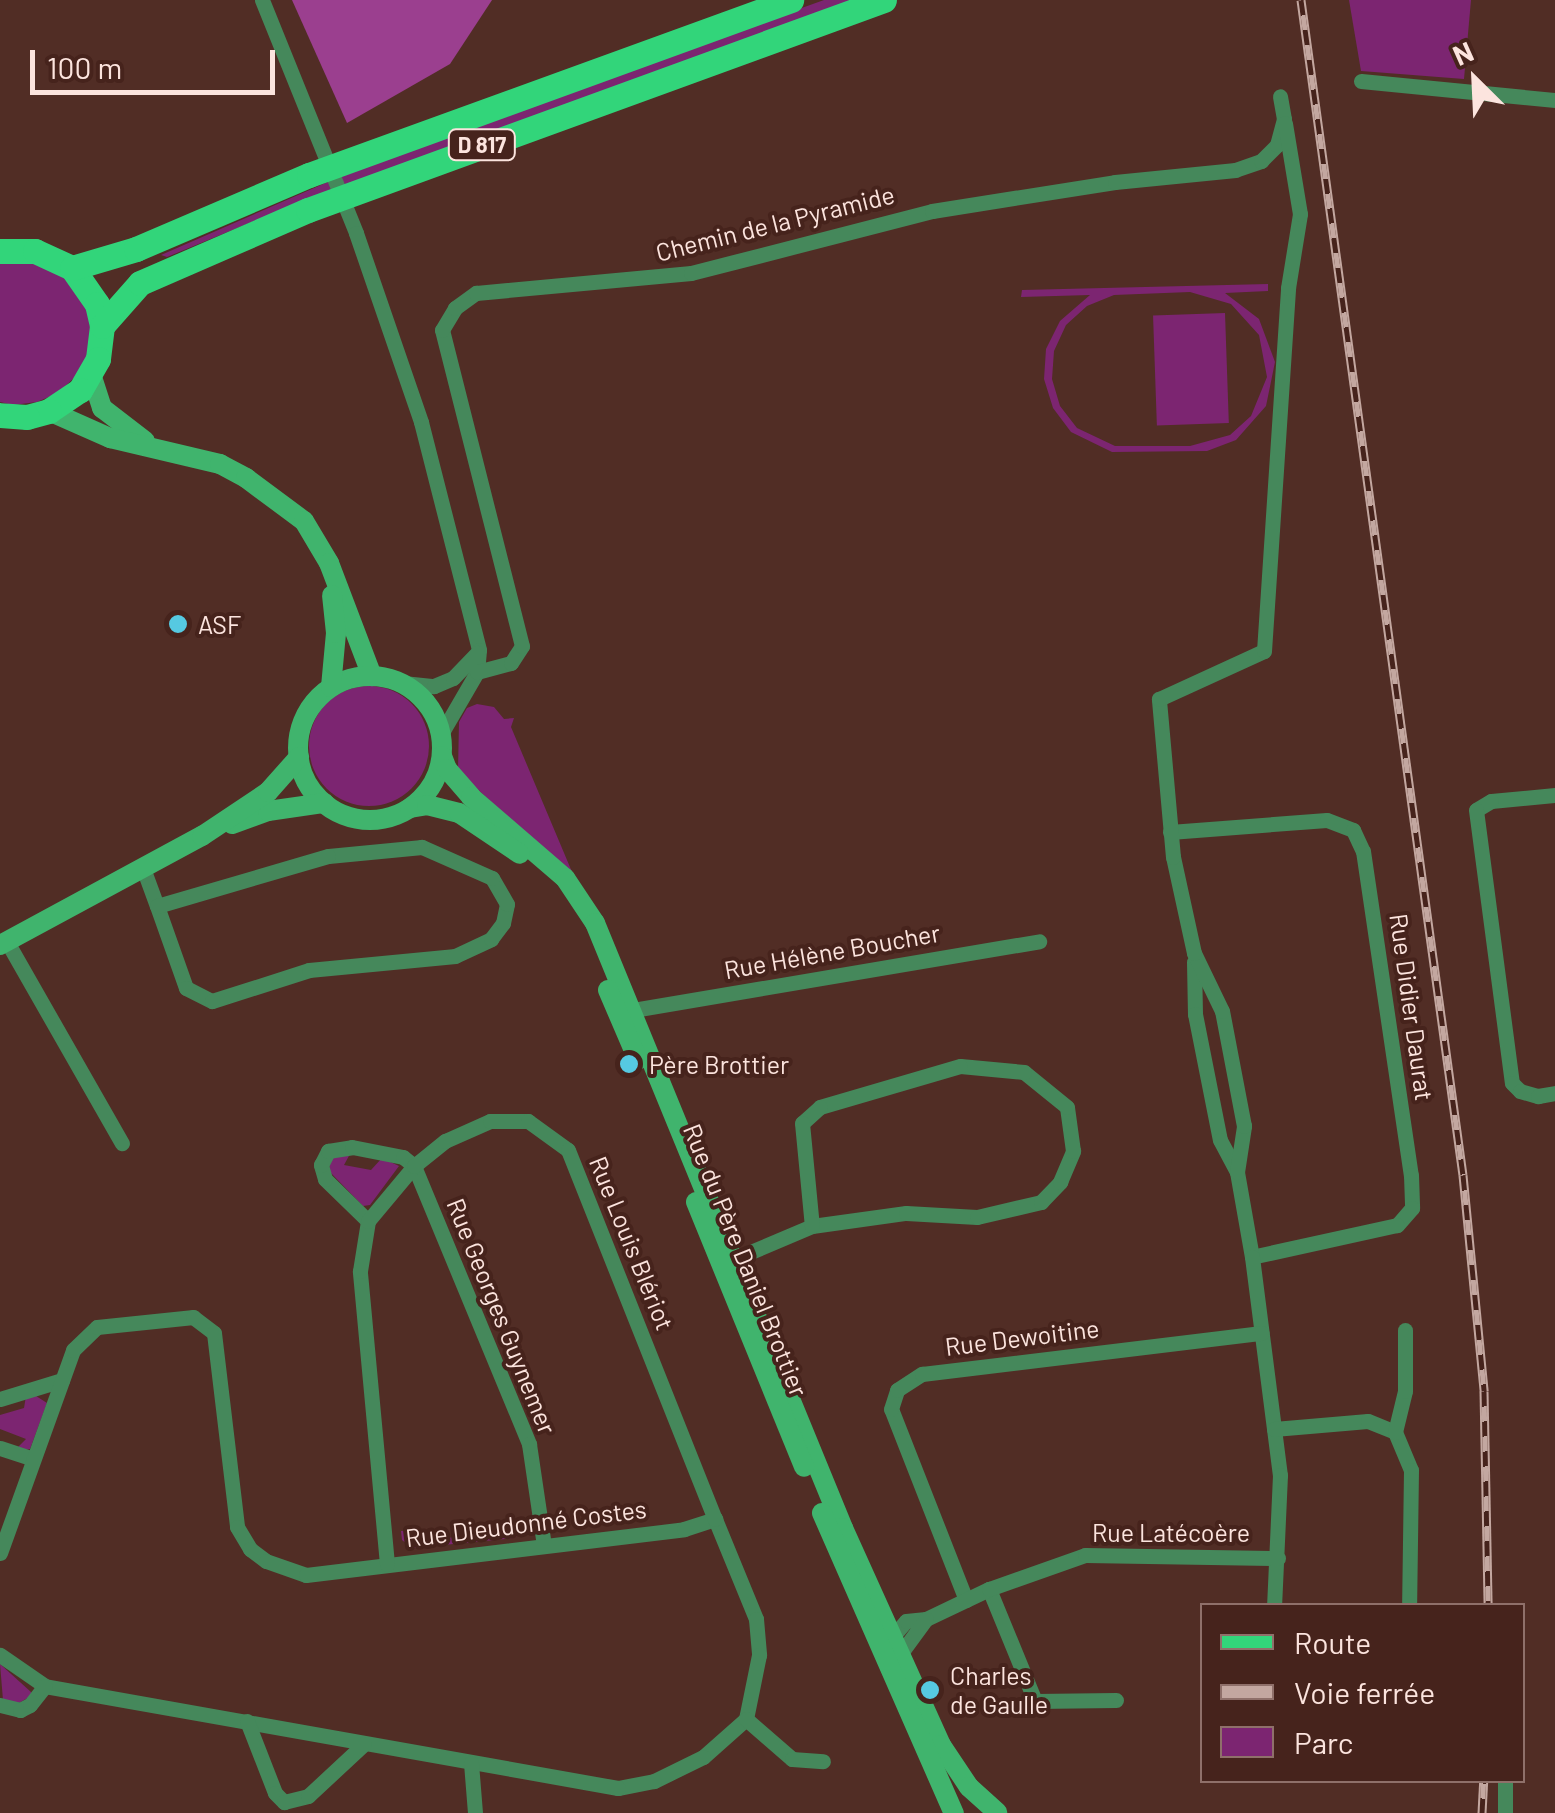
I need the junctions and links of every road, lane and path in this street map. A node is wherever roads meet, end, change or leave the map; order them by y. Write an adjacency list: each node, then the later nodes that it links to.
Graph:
1 (262, 0): 16 (street)
2 (791, 0): 9 (main road, D 817)
3 (884, 0): 10 (main road, D 817)
4 (1361, 81): 6 (street)
5 (1280, 96): 7 (street)
6 (1555, 100)
7 (1284, 119): 17 (street, Chemin de la Pyramide); 27 (street, Rue Latécoère)
8 (0, 251): 9 (main road)
9 (72, 268): 10 (main road)
10 (102, 326): 11 (main road)
11 (91, 374): 12 (main road); 14 (main road)
12 (48, 411): 13 (main road); 14 (main road)
13 (0, 415)
14 (150, 445): 15 (main road)
15 (329, 563): 18 (main road); 20 (main road)
16 (479, 650): 17 (street); 19 (street)
17 (477, 672): 21 (street)
18 (372, 676): 19 (main road); 20 (main road)
19 (403, 684): 21 (main road)
20 (331, 687): 23 (main road)
21 (441, 734): 22 (main road)
22 (442, 756): 26 (main road); 34 (main road, Rue du Père Daniel Brottier)
23 (299, 758): 25 (main road); 28 (main road)
24 (1555, 795): 35 (street)
25 (324, 803): 26 (main road); 28 (main road)
26 (410, 808): 61 (main road, Rue du Père Daniel Brottier)
27 (1170, 832): 33 (street, Rue Latécoère); 41 (street, Rue Didier Daurat)
28 (202, 836): 29 (main road)
29 (144, 868): 30 (street); 32 (main road)
30 (156, 906): 30 (street)
31 (1039, 941): 34 (street, Rue Hélène Boucher)
32 (3, 942): 36 (street)
33 (1194, 953): 38 (street, Rue Latécoère); 38 (street, Rue Latécoère)
34 (632, 1010): 42 (main road, Rue du Père Daniel Brottier)
35 (1555, 1093)
36 (122, 1142)
37 (414, 1166): 39 (street, Rue Louis Blériot); 39 (street); 51 (street, Rue Louis Blériot); 52 (street, Rue Georges Guynemer)
38 (1237, 1172): 41 (street, Rue Latécoère)
39 (368, 1221): 55 (street)
40 (812, 1226): 40 (street); 42 (street)
41 (1252, 1258): 44 (street, Rue Latécoère)
42 (734, 1259): 61 (main road, Rue du Père Daniel Brottier)
43 (1405, 1330): 48 (street)
44 (1262, 1333): 47 (street, Rue Latécoère); 57 (street, Rue Dewoitine)
45 (62, 1380): 46 (street); 50 (street, Rue Dieudonné Costes); 55 (street, Rue Dieudonné Costes)
46 (0, 1399)
47 (1274, 1429): 48 (street); 54 (street, Rue Latécoère)
48 (1395, 1432): 59 (street)
49 (0, 1448): 50 (street)
50 (33, 1459): 53 (street, Rue Dieudonné Costes)
51 (716, 1519): 52 (street, Rue Dieudonné Costes); 66 (street)
52 (544, 1545): 55 (street, Rue Dieudonné Costes)
53 (0, 1552)
54 (1278, 1558): 56 (street, Rue Latécoère); 58 (street)
55 (387, 1564)
56 (990, 1589): 57 (street, Rue Latécoère); 64 (street)
57 (966, 1600): 60 (street, Rue Latécoère)
58 (1274, 1603)
59 (1409, 1603)
60 (926, 1619): 61 (street, Rue Latécoère); 61 (street, Rue Latécoère)
61 (894, 1639): 72 (main road, Rue du Père Daniel Brottier); 74 (main road, Rue du Père Daniel Brottier)
62 (0, 1655): 63 (street)
63 (46, 1686): 65 (street); 67 (street)
64 (1116, 1700)
65 (0, 1706)
66 (746, 1720): 69 (street); 70 (street)
67 (247, 1722): 68 (street); 68 (street)
68 (364, 1744): 70 (street)
69 (822, 1761)
70 (471, 1762): 73 (street)
71 (1505, 1783): 76 (street)
72 (995, 1812): 75 (main road)
73 (475, 1813)
74 (954, 1813)
75 (1005, 1813)
76 (1505, 1813)

